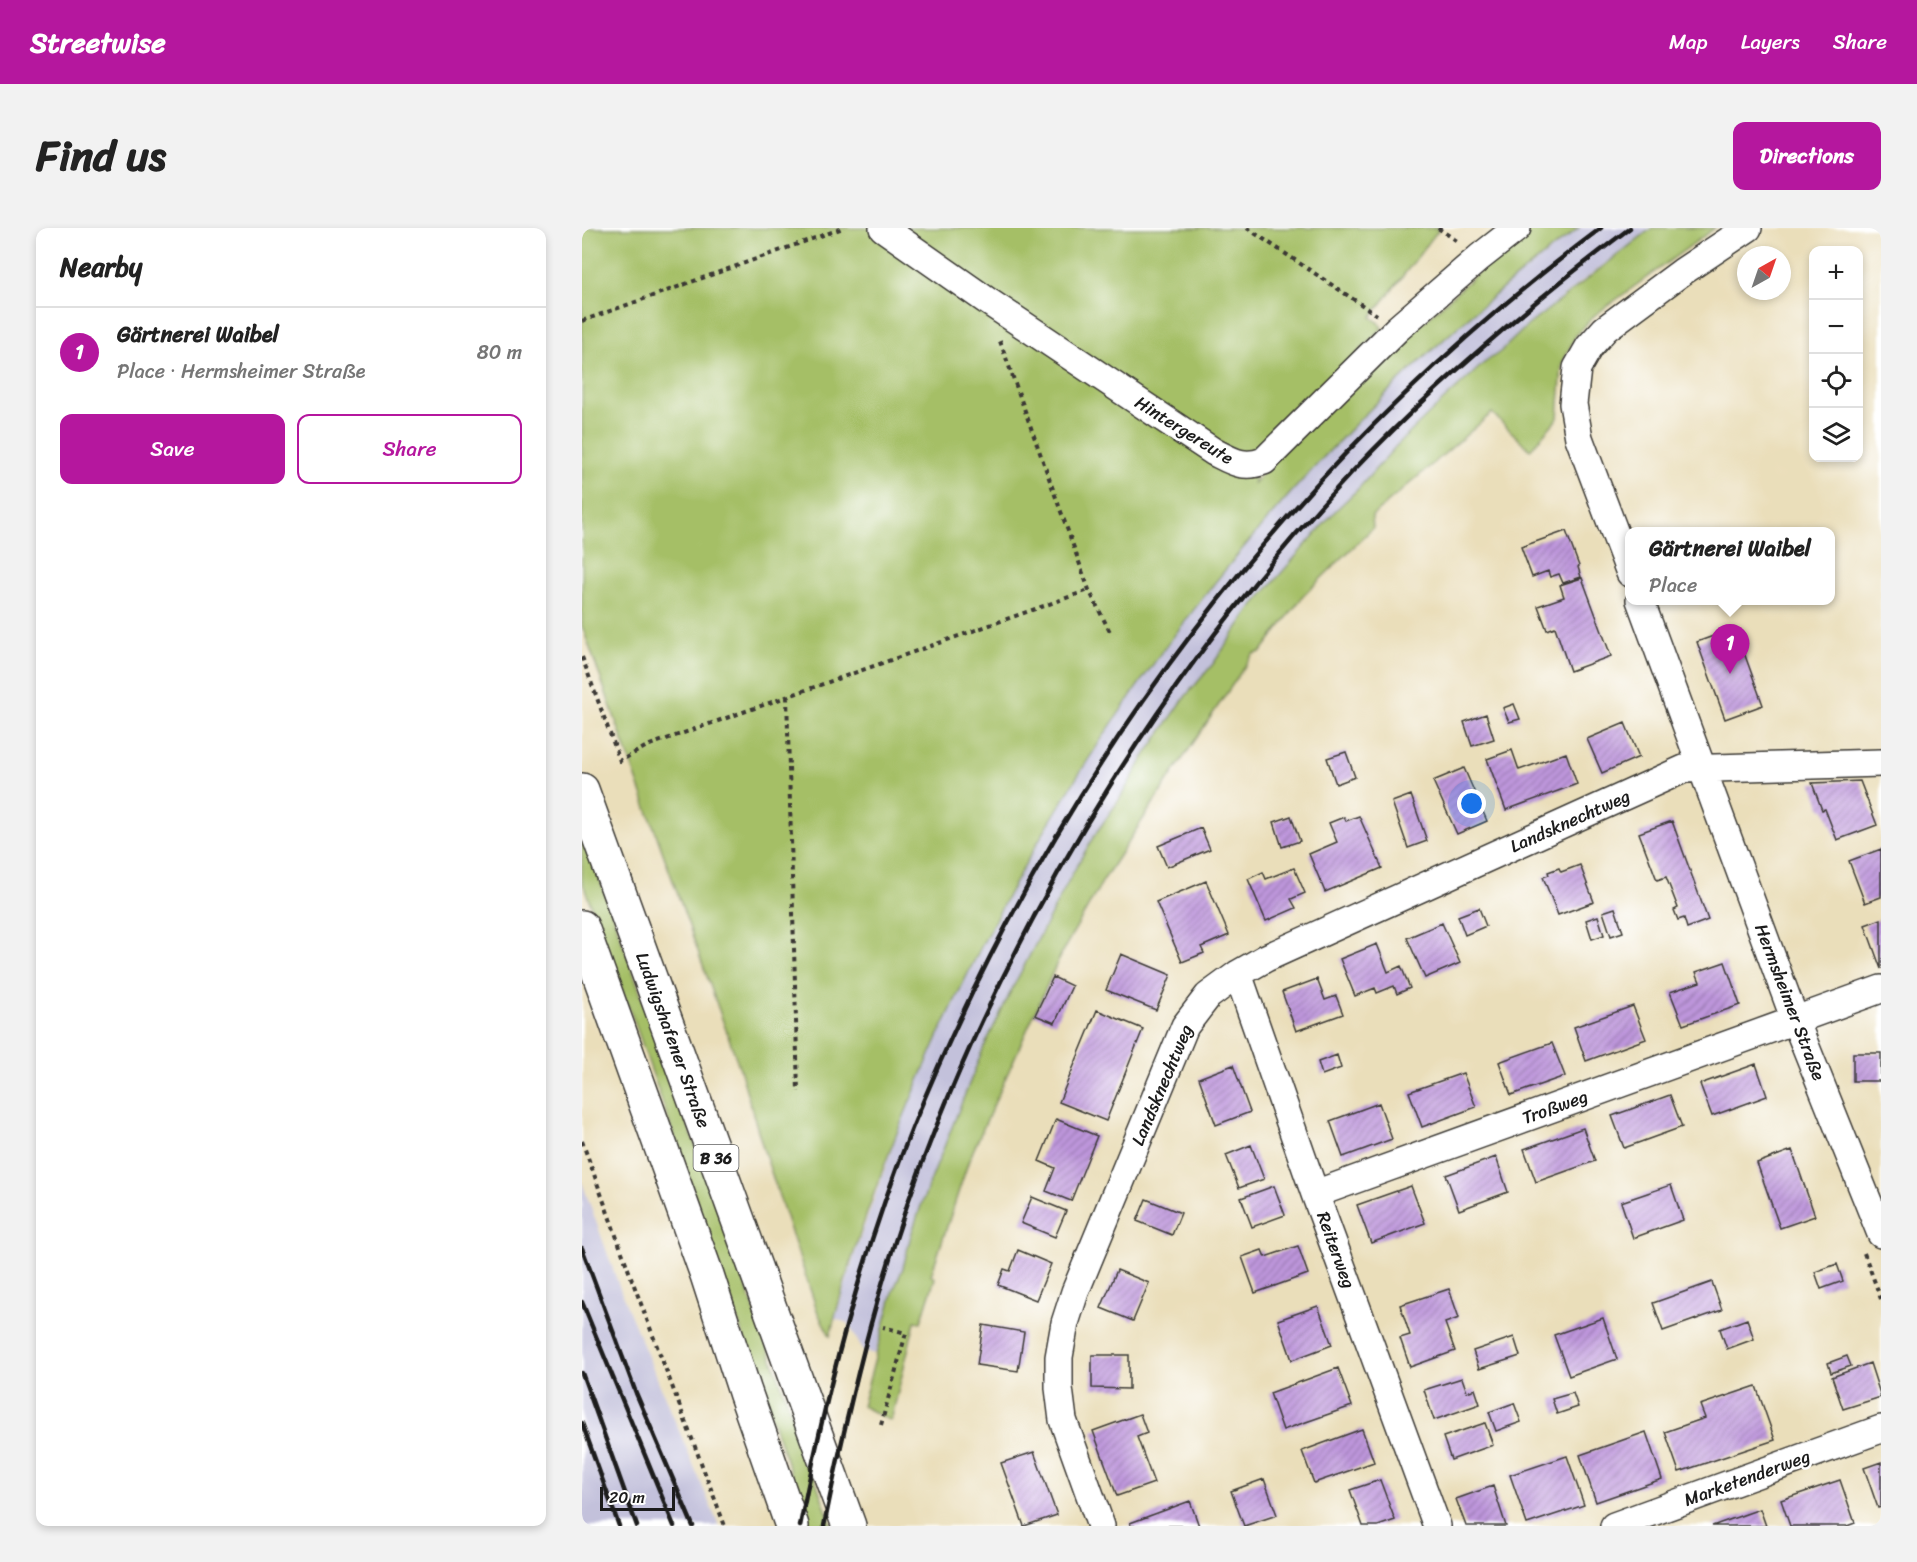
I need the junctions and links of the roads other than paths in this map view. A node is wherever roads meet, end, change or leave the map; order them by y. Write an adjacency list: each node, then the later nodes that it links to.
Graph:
1 (883, 228): 2 (street, Hintergereute)
2 (1517, 228)
3 (1748, 228): 4 (street)
4 (1625, 562)
5 (1642, 605): 7 (street, Hermsheimer Straße)
6 (1881, 764): 7 (street)
7 (1702, 768): 10 (street, Landsknechtweg); 12 (street, Hermsheimer Straße)
8 (582, 790): 17 (main road, Ludwigshafener Straße / B 36)
9 (582, 927): 16 (main road, B 36)
10 (1238, 974): 13 (street, Reiterweg); 18 (street, Landsknechtweg)
11 (1881, 989): 12 (street, Troßweg)
12 (1795, 1020): 13 (street, Troßweg); 14 (street, Hermsheimer Straße)
13 (1315, 1194): 19 (street, Reiterweg)
14 (1881, 1234)
15 (1881, 1430): 20 (street, Marketenderweg)
16 (792, 1526)
17 (849, 1526)
18 (1101, 1526)
19 (1437, 1526)
20 (1614, 1526)

